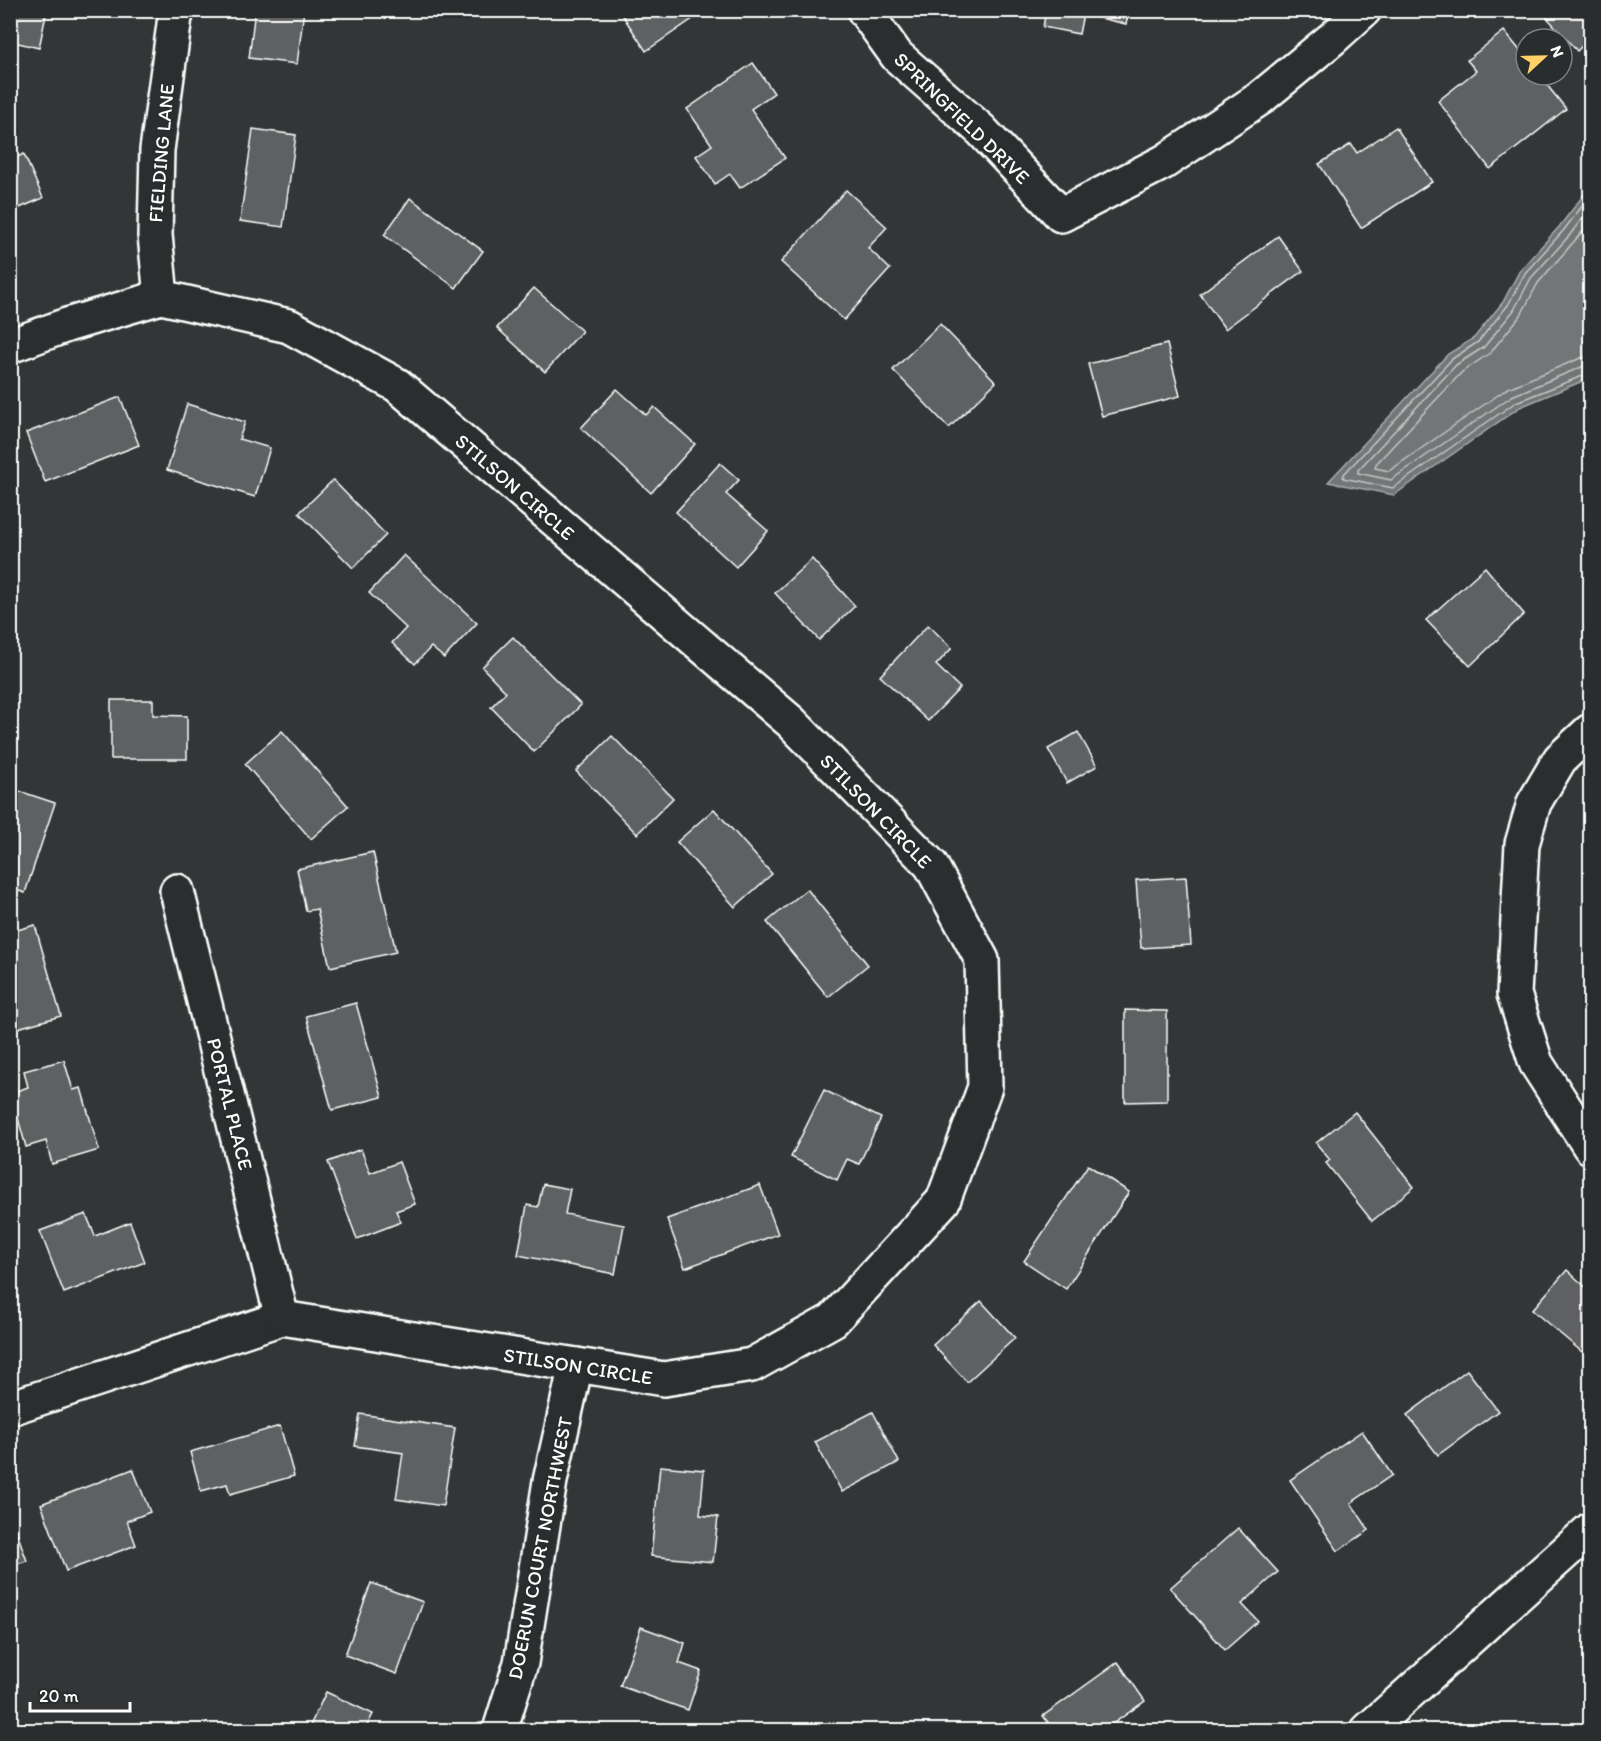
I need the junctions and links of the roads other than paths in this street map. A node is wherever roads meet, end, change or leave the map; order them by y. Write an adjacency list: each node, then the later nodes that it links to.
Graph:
1 (178, 10): 4 (street, FIELDING LANE)
2 (864, 10): 3 (street, SPRINGFIELD DRIVE)
3 (1364, 10)
4 (161, 297): 5 (street, STILSON CIRCLE); 10 (street, STILSON CIRCLE)
5 (10, 346)
6 (1590, 731): 8 (street)
7 (177, 891): 9 (street, PORTAL PLACE)
8 (1590, 1147)
9 (282, 1318): 10 (street, STILSON CIRCLE); 11 (street, STILSON CIRCLE)
10 (576, 1365): 13 (street, DOERUN COURT NORTHWEST)
11 (10, 1408)
12 (1590, 1530): 14 (street)
13 (500, 1731)
14 (1368, 1731)

